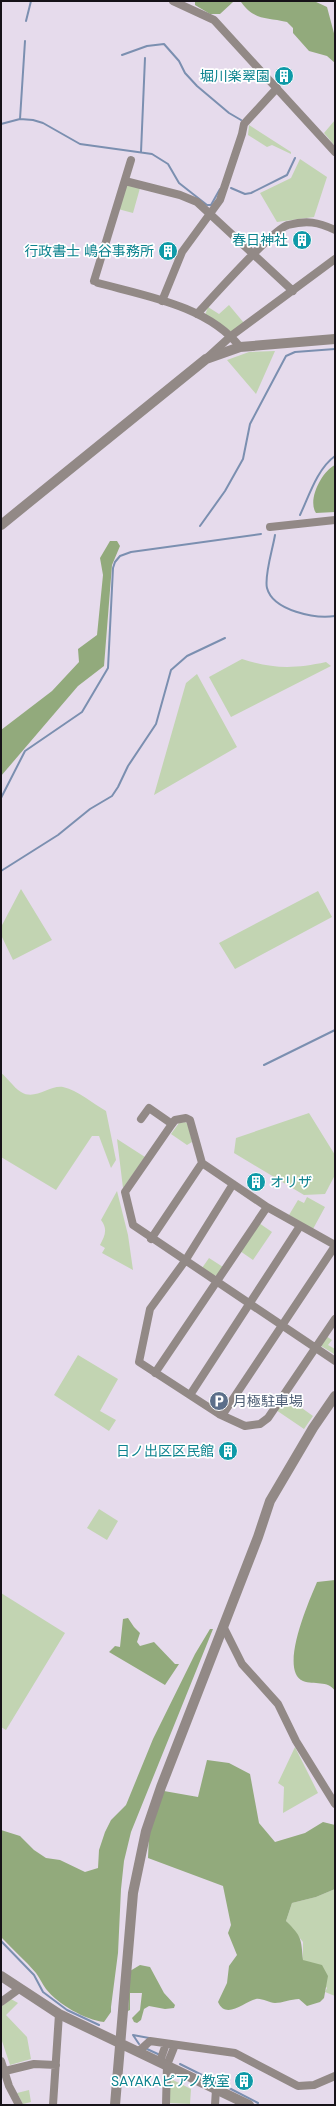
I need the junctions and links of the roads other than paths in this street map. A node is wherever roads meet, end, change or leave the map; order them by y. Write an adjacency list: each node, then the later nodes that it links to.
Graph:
1 (173, 1): 2 (street)
2 (276, 88): 3 (street); 6 (street)
3 (335, 152)
4 (131, 160): 5 (street)
5 (125, 181): 6 (street); 11 (street)
6 (210, 213): 8 (street); 11 (street)
7 (335, 230): 8 (street)
8 (253, 255): 10 (street); 12 (street)
9 (335, 259): 10 (street)
10 (293, 290): 13 (street)
11 (162, 301): 12 (street)
12 (197, 314): 13 (street)
13 (231, 336): 15 (street); 16 (street)
14 (335, 339): 15 (street)
15 (240, 347): 16 (street)
16 (206, 359): 18 (street)
17 (335, 520): 19 (street)
18 (1, 525)
19 (270, 527)
20 (141, 1119): 21 (street)
21 (172, 1124): 22 (street); 26 (street)
22 (202, 1163): 23 (street); 26 (street)
23 (233, 1184): 24 (street); 28 (street)
24 (267, 1207): 25 (street); 29 (street)
25 (300, 1226): 27 (street); 30 (street)
26 (151, 1239): 28 (street)
27 (335, 1245): 32 (street)
28 (185, 1262): 29 (street); 35 (street)
29 (217, 1282): 30 (street); 35 (street)
30 (250, 1304): 32 (street); 36 (street)
31 (335, 1319): 33 (street)
32 (283, 1326): 33 (street); 38 (street)
33 (317, 1348): 34 (street); 38 (street)
34 (335, 1361)
35 (155, 1373): 36 (street)
36 (190, 1395): 38 (street)
37 (335, 1396): 39 (street)
38 (223, 1414)
39 (223, 1626): 40 (street); 45 (street)
40 (335, 1804)
41 (1, 1976): 42 (street)
42 (19, 1988): 43 (street); 44 (street)
43 (1, 2002)
44 (59, 2014): 45 (street); 51 (street)
45 (119, 2042): 48 (street); 57 (street)
46 (166, 2044): 47 (street); 48 (street); 50 (street)
47 (176, 2045): 50 (street); 53 (street)
48 (139, 2052): 50 (street)
49 (1, 2061): 52 (street)
50 (163, 2063): 54 (street); 58 (street)
51 (56, 2065): 52 (street); 56 (street)
52 (5, 2071): 55 (street)
53 (335, 2076)
54 (216, 2089): 59 (street); 60 (street)
55 (19, 2105)
56 (53, 2105)
57 (115, 2105)
58 (166, 2105)
59 (215, 2105)
60 (249, 2105)

